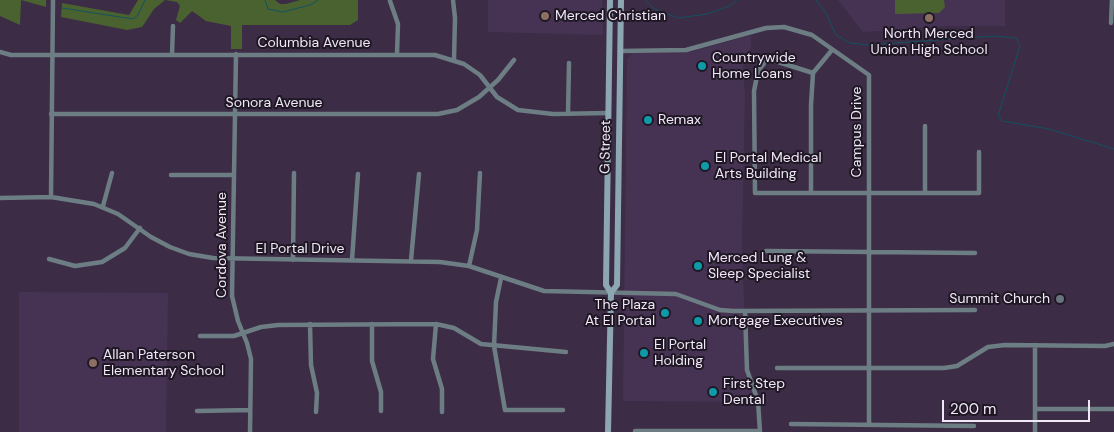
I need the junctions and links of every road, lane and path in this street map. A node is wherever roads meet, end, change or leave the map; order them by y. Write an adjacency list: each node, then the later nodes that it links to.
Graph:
1 (53, 0): 14 (street)
2 (453, 0): 16 (street)
3 (610, 0): 21 (street, G Street)
4 (621, 0): 10 (street, G Street)
5 (1112, 0): 7 (street)
6 (390, 1): 13 (street)
7 (1111, 23)
8 (172, 26): 15 (street)
9 (832, 50): 10 (street, Campus Drive); 19 (street); 34 (street, Campus Drive)
10 (620, 51): 51 (street, G Street)
11 (0, 52): 14 (street, Columbia Avenue)
12 (236, 54): 13 (street, Columbia Avenue); 15 (street, Columbia Avenue); 23 (street, Cordova Avenue)
13 (397, 54): 16 (street, Columbia Avenue)
14 (52, 55): 15 (street, Columbia Avenue); 22 (street)
15 (172, 55)
16 (454, 59): 20 (street, Columbia Avenue)
17 (514, 60): 20 (street, Sonora Avenue)
18 (569, 63): 24 (street)
19 (813, 73): 36 (street); 36 (street)
20 (490, 88): 23 (street, Sonora Avenue); 24 (street, Columbia Avenue)
21 (608, 113): 24 (street, Columbia Avenue); 51 (street, G Street)
22 (51, 114): 23 (street, Sonora Avenue); 37 (street)
23 (235, 114): 33 (street, Cordova Avenue)
24 (568, 114)
25 (925, 126): 35 (street)
26 (979, 152): 35 (street)
27 (112, 173): 39 (street)
28 (294, 173): 46 (street)
29 (480, 173): 49 (street)
30 (358, 174): 47 (street)
31 (419, 174): 48 (street)
32 (171, 175): 33 (street)
33 (234, 175): 45 (street, Cordova Avenue)
34 (869, 192): 35 (street); 36 (street); 42 (street, Campus Drive)
35 (925, 192)
36 (811, 193)
37 (51, 197): 38 (street, El Portal Drive); 39 (street, El Portal Drive)
38 (0, 198)
39 (103, 206): 40 (street, El Portal Drive)
40 (140, 228): 44 (street); 45 (street, El Portal Drive)
41 (766, 251): 42 (street)
42 (869, 253): 43 (street); 52 (street, Campus Drive)
43 (975, 253)
44 (49, 259)
45 (232, 260): 46 (street, El Portal Drive); 58 (street, Cordova Avenue)
46 (293, 260): 47 (street, El Portal Drive)
47 (352, 260): 48 (street, El Portal Drive)
48 (411, 260): 49 (street, El Portal Drive)
49 (469, 266): 50 (street, El Portal Drive)
50 (501, 278): 51 (street, El Portal Drive); 62 (street)
51 (611, 293): 54 (street, El Portal Drive); 80 (street, G Street)
52 (868, 309): 53 (street, El Portal Drive); 54 (street, El Portal Drive); 65 (street, Campus Drive)
53 (975, 310)
54 (745, 312): 78 (street)
55 (310, 324): 56 (street); 58 (street); 72 (street)
56 (372, 324): 57 (street); 71 (street)
57 (436, 324): 62 (street); 73 (street)
58 (243, 334): 59 (street); 69 (street, Cordova Avenue)
59 (200, 336)
60 (1114, 344): 61 (street)
61 (1036, 345): 65 (street); 66 (street)
62 (494, 346): 63 (street); 70 (street)
63 (566, 352)
64 (777, 368): 65 (street)
65 (868, 368): 75 (street, Campus Drive)
66 (1036, 409): 67 (street); 81 (street)
67 (1114, 409)
68 (197, 410): 69 (street)
69 (250, 410): 79 (street, Cordova Avenue)
70 (563, 410)
71 (381, 411)
72 (316, 412)
73 (442, 412)
74 (791, 424): 75 (street)
75 (869, 424): 76 (street)
76 (974, 426)
77 (635, 431): 78 (street)
78 (760, 431)
79 (250, 432)
80 (608, 432)
81 (1036, 432)

